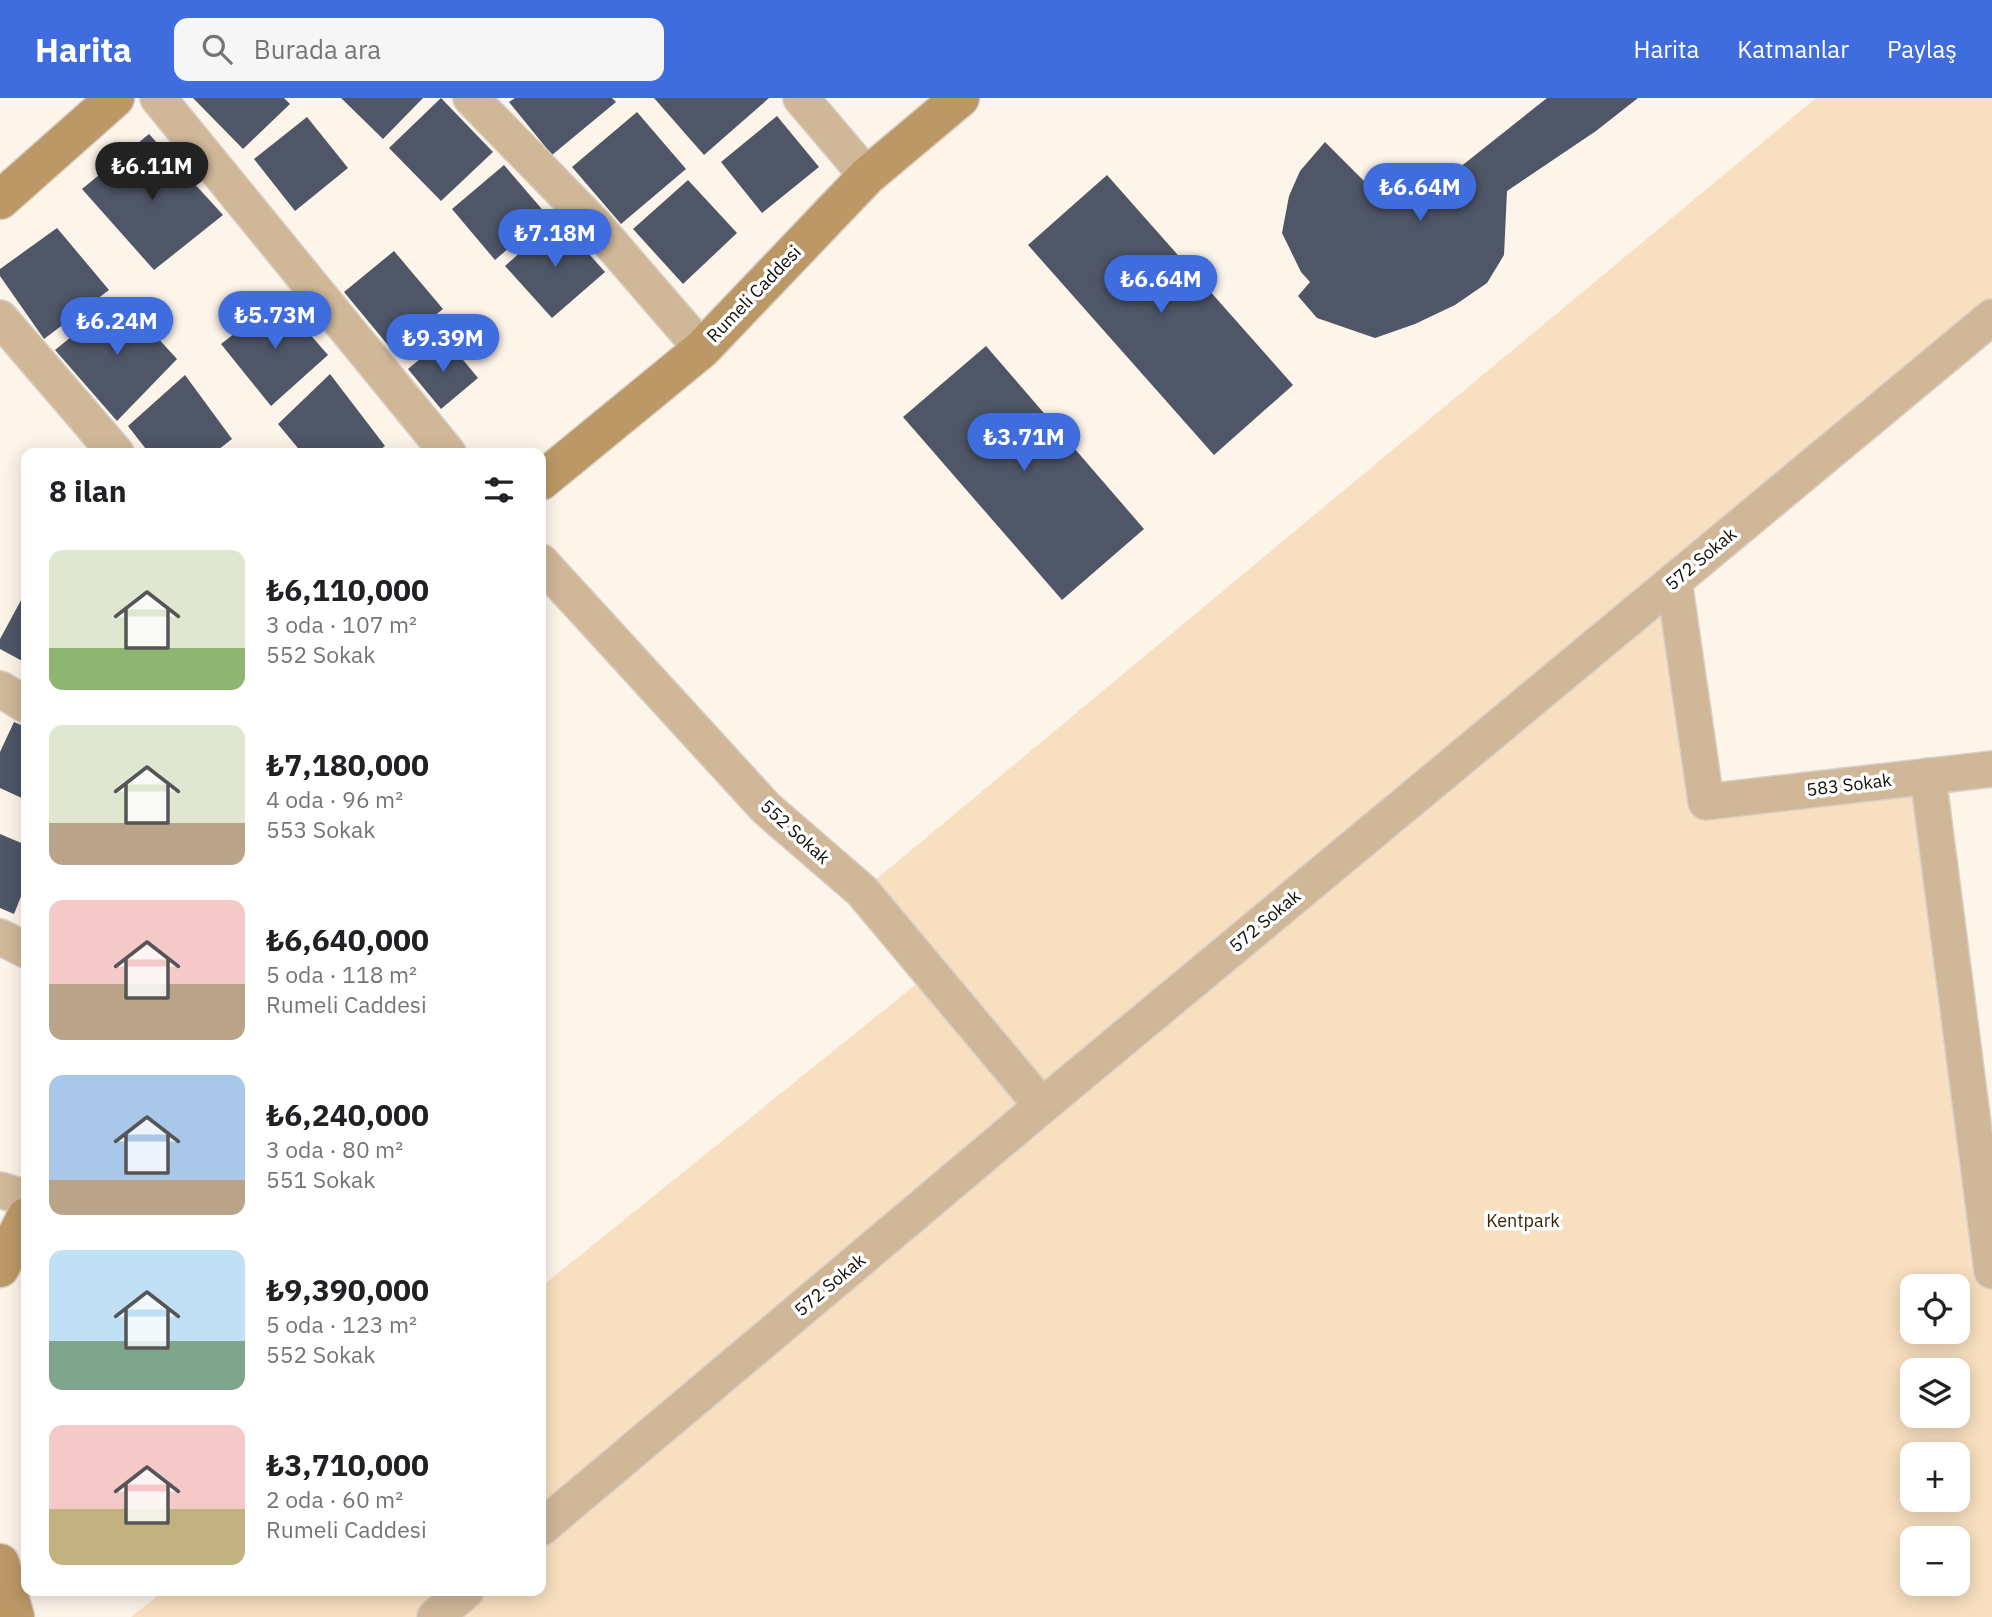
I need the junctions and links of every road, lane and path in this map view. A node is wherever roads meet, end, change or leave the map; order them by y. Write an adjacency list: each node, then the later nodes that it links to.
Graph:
1 (115, 98): 7 (street)
2 (158, 98): 12 (street)
3 (471, 98): 10 (street)
4 (801, 98): 6 (street)
5 (960, 98): 6 (street, Rumeli Caddesi)
6 (867, 176): 10 (street, Rumeli Caddesi)
7 (0, 200)
8 (1992, 317): 15 (street, 572 Sokak)
9 (0, 318): 11 (street)
10 (702, 349): 13 (street, Rumeli Caddesi)
11 (112, 448)
12 (444, 448)
13 (546, 477)
14 (546, 567): 23 (street, 552 Sokak)
15 (1674, 581): 19 (street, 583 Sokak); 23 (street, 572 Sokak)
16 (0, 689): 17 (street)
17 (21, 702)
18 (1992, 769): 19 (street, 583 Sokak)
19 (1928, 776): 22 (street)
20 (0, 937): 21 (street)
21 (21, 948)
22 (1980, 1083): 28 (street)
23 (1042, 1107): 29 (street, 572 Sokak)
24 (0, 1190): 25 (street)
25 (21, 1196)
26 (21, 1227): 27 (street)
27 (0, 1268)
28 (1992, 1271)
29 (546, 1524)
30 (0, 1563): 32 (street)
31 (460, 1596): 33 (street)
32 (15, 1617)
33 (435, 1617)

